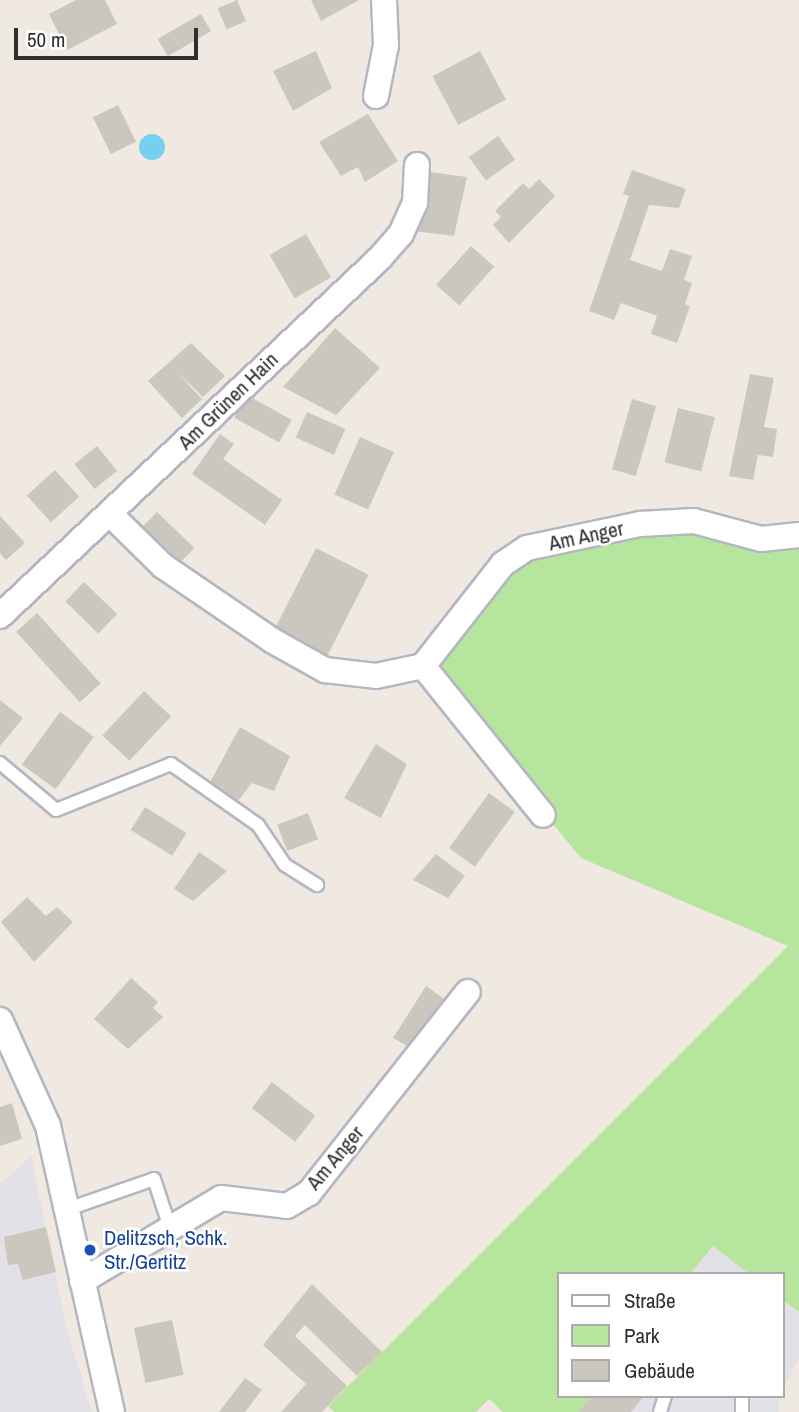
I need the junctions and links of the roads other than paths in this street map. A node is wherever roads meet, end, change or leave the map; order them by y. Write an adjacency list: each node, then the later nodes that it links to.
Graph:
1 (384, 0): 2 (street)
2 (376, 96)
3 (417, 165): 4 (street, Am Grünen Hain)
4 (111, 515): 6 (street, Am Grünen Hain); 7 (street)
5 (799, 535): 7 (street, Am Anger)
6 (0, 616)
7 (423, 666): 9 (street)
8 (0, 763): 10 (lane)
9 (543, 815)
10 (317, 885)
11 (468, 992): 14 (street, Am Anger)
12 (0, 1020): 13 (street)
13 (68, 1209): 14 (lane); 15 (street)
14 (170, 1228): 15 (street, Am Anger)
15 (82, 1281): 16 (street)
16 (112, 1412)

